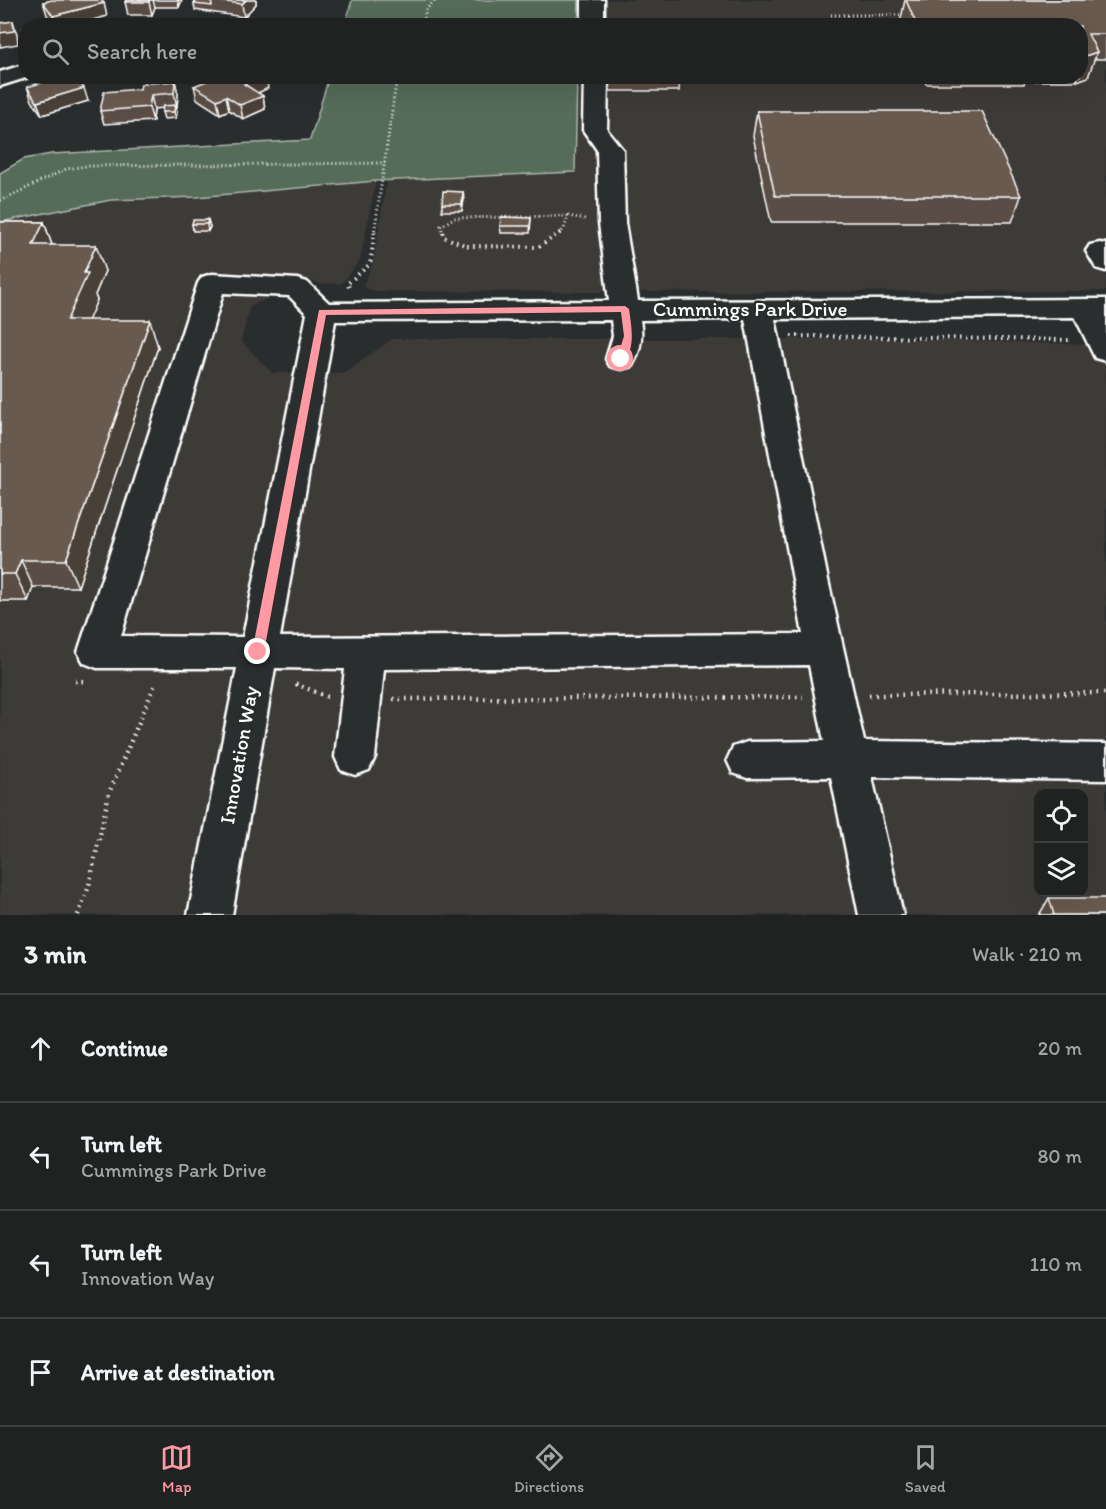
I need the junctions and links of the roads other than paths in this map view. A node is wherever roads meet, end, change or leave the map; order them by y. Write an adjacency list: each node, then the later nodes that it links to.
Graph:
1 (593, 0): 2 (street)
2 (593, 18)
3 (18, 73): 4 (street)
4 (0, 79)
5 (596, 84): 7 (street)
6 (1095, 308): 8 (street, Cummings Park Drive); 10 (street)
7 (625, 309): 8 (street, Cummings Park Drive); 9 (street, Cummings Park Drive); 11 (street)
8 (758, 309): 12 (street)
9 (322, 312): 13 (street, Innovation Way); 13 (street)
10 (1106, 351)
11 (621, 359)
12 (826, 649): 14 (street); 16 (street)
13 (258, 652): 14 (street); 19 (street, Innovation Way)
14 (366, 653): 15 (street)
15 (354, 758)
16 (849, 759): 17 (street); 18 (street); 20 (street)
17 (747, 760)
18 (1106, 762)
19 (210, 915)
20 (881, 915)

